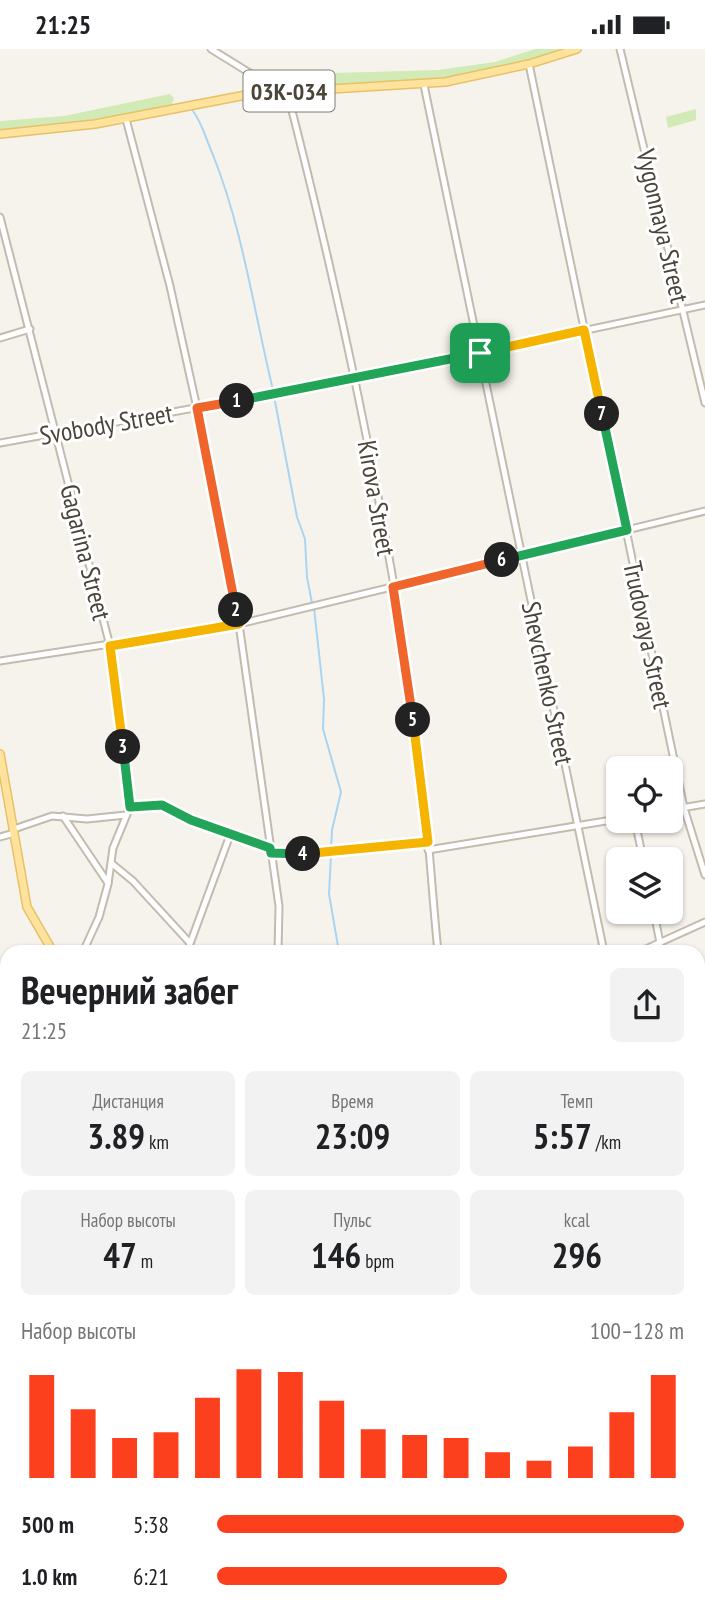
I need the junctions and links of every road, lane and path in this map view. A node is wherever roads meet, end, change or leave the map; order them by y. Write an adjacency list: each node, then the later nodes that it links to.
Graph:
1 (211, 49): 7 (street)
2 (577, 49): 4 (main road, 03К-034)
3 (620, 49): 12 (street, Vygonnaya Street)
4 (529, 64): 5 (main road, 03К-034); 14 (street, Trudovaya Street)
5 (424, 85): 6 (main road, 03К-034); 16 (street, Shevchenko Street)
6 (288, 91): 7 (main road, 03К-034); 17 (street, Kirova Street)
7 (269, 92): 8 (main road, 03К-034)
8 (125, 119): 9 (main road, 03К-034); 19 (street)
9 (0, 134)
10 (0, 217): 13 (street, Gagarina Street)
11 (705, 305): 12 (street, Svobody Street)
12 (682, 309): 14 (street, Svobody Street); 18 (street, Vygonnaya Street)
13 (30, 329): 15 (street); 20 (street, Gagarina Street)
14 (584, 330): 16 (street, Svobody Street); 23 (street, Trudovaya Street)
15 (0, 338)
16 (480, 353): 17 (street, Svobody Street); 24 (street, Shevchenko Street)
17 (356, 379): 19 (street, Svobody Street); 25 (street, Kirova Street)
18 (705, 403)
19 (197, 408): 20 (street, Svobody Street); 26 (street)
20 (57, 433): 21 (street, Svobody Street); 27 (street, Gagarina Street)
21 (0, 443)
22 (705, 511): 23 (street)
23 (627, 530): 24 (street); 32 (street, Trudovaya Street)
24 (521, 556): 25 (street); 36 (street, Shevchenko Street)
25 (393, 587): 26 (street); 40 (street, Kirova Street)
26 (239, 624): 27 (street); 42 (street)
27 (110, 646): 28 (street); 31 (street, Gagarina Street)
28 (0, 661)
29 (0, 754): 37 (main road)
30 (705, 804): 32 (street)
31 (130, 807): 33 (street); 38 (street)
32 (684, 808): 44 (street, Trudovaya Street)
33 (126, 815): 34 (street); 43 (street)
34 (63, 816): 37 (street); 45 (street)
35 (606, 821): 36 (street)
36 (578, 826): 41 (street); 55 (street, Shevchenko Street)
37 (14, 831): 39 (street); 49 (main road)
38 (230, 835): 42 (street); 52 (street)
39 (0, 837)
40 (428, 842): 41 (street, Kirova Street); 42 (street)
41 (428, 850): 54 (street, Kirova Street)
42 (271, 851): 53 (street)
43 (111, 863): 45 (street); 51 (street)
44 (705, 875)
45 (108, 884): 50 (street)
46 (705, 922): 48 (street)
47 (656, 924): 48 (street)
48 (660, 943): 56 (street)
49 (49, 945)
50 (86, 945)
51 (187, 945)
52 (191, 945)
53 (278, 945)
54 (437, 945)
55 (603, 945)
56 (655, 945)

